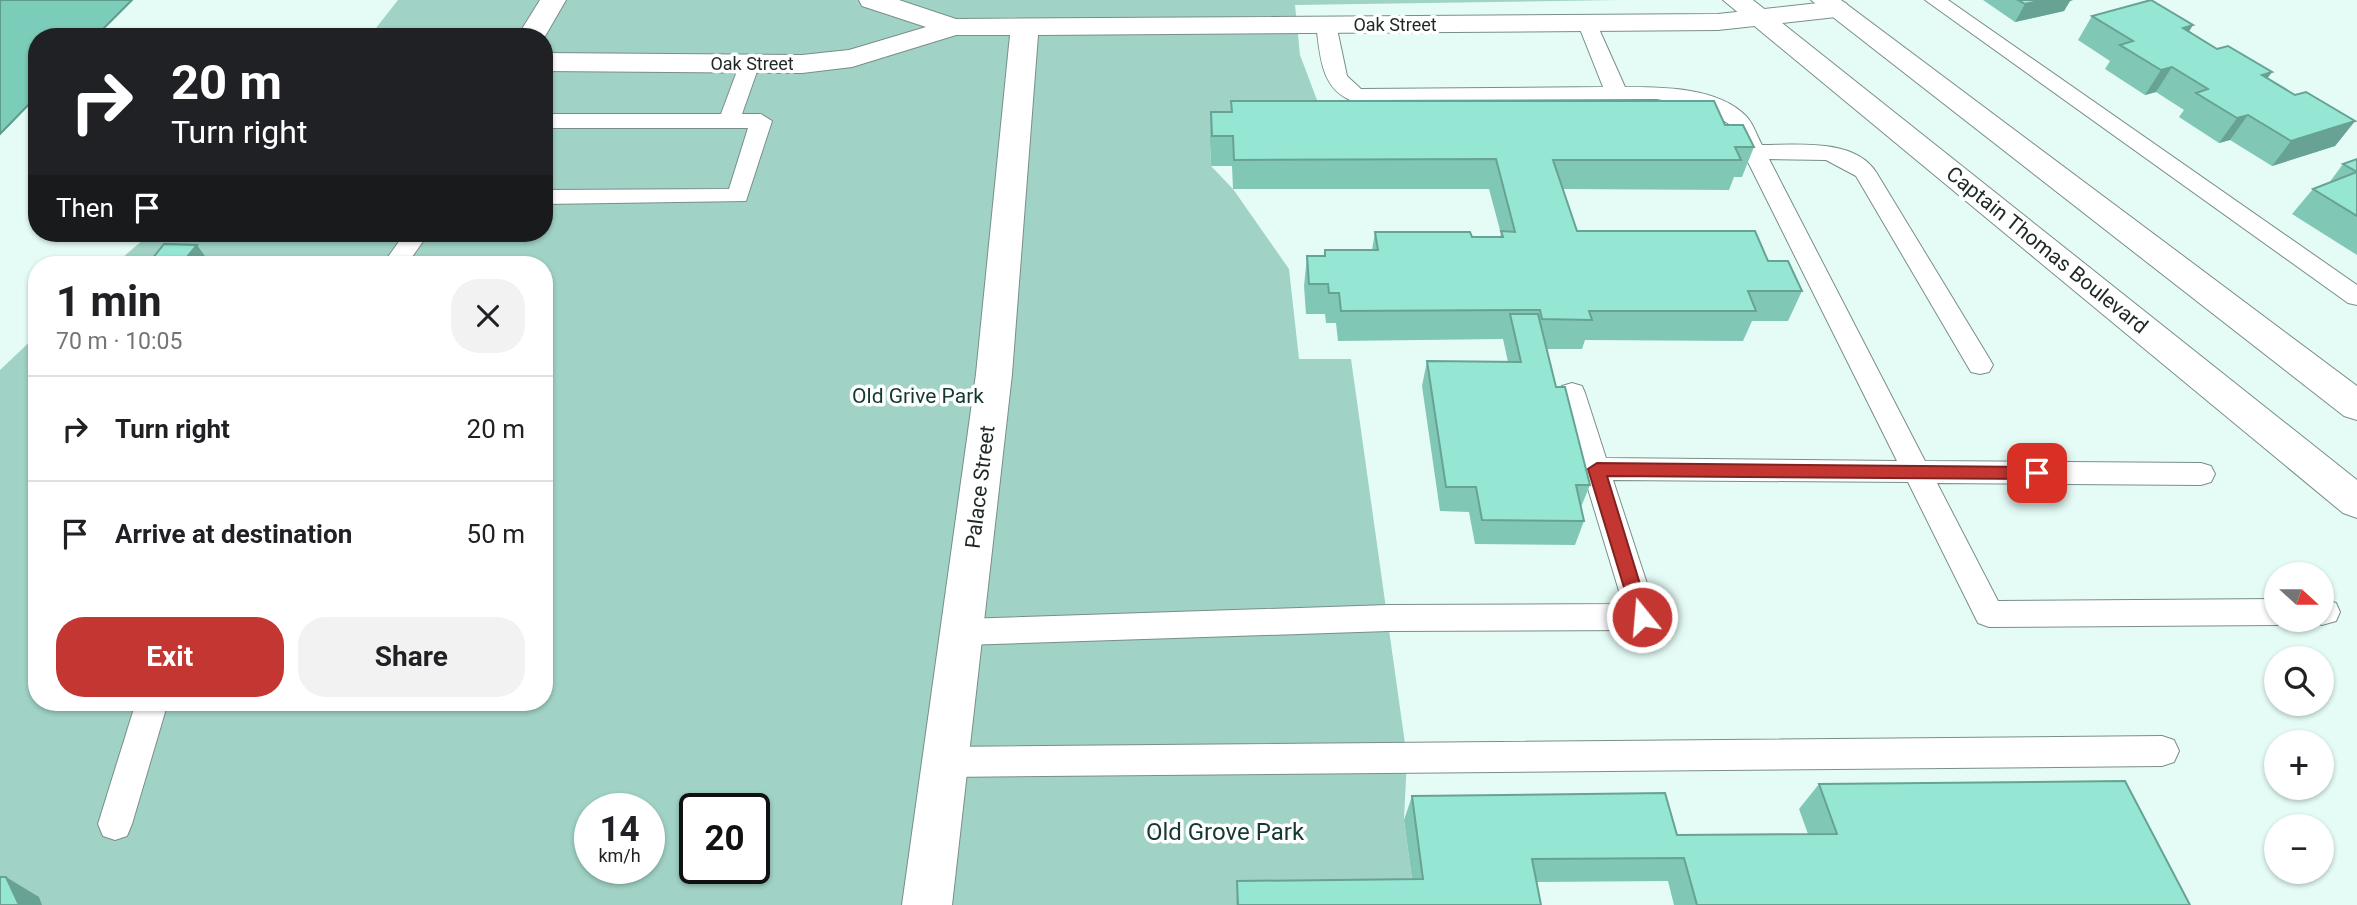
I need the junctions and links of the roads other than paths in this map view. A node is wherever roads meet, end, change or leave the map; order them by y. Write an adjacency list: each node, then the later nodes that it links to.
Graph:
1 (553, 0): 10 (street)
2 (872, 0): 9 (street, Oak Street)
3 (1935, 0): 18 (lane)
4 (1830, 4): 5 (street, Oak Street); 21 (street)
5 (1747, 9): 7 (street, Oak Street); 25 (street, Captain Thomas Boulevard)
6 (1326, 24): 7 (street, Oak Street); 8 (street, Oak Street); 13 (lane)
7 (1588, 24): 13 (lane)
8 (1025, 26): 9 (street, Oak Street); 27 (street, Palace Street)
9 (954, 27): 12 (street, Oak Street)
10 (536, 28)
11 (553, 62): 12 (street, Oak Street)
12 (750, 63): 15 (lane)
13 (1617, 94): 16 (lane)
14 (553, 121): 15 (lane)
15 (729, 121): 17 (lane)
16 (1756, 152): 19 (lane); 23 (lane)
17 (553, 197)
18 (2357, 297)
19 (1980, 365)
20 (1572, 393): 22 (lane)
21 (2357, 406)
22 (1597, 469): 23 (lane); 27 (lane)
23 (1917, 472): 24 (lane); 26 (lane)
24 (2201, 474)
25 (2355, 497)
26 (2264, 612)
27 (962, 632): 30 (street, Palace Street)
28 (149, 711): 31 (lane)
29 (2162, 751): 30 (lane)
30 (945, 762): 32 (street, Palace Street)
31 (115, 824)
32 (927, 905)

